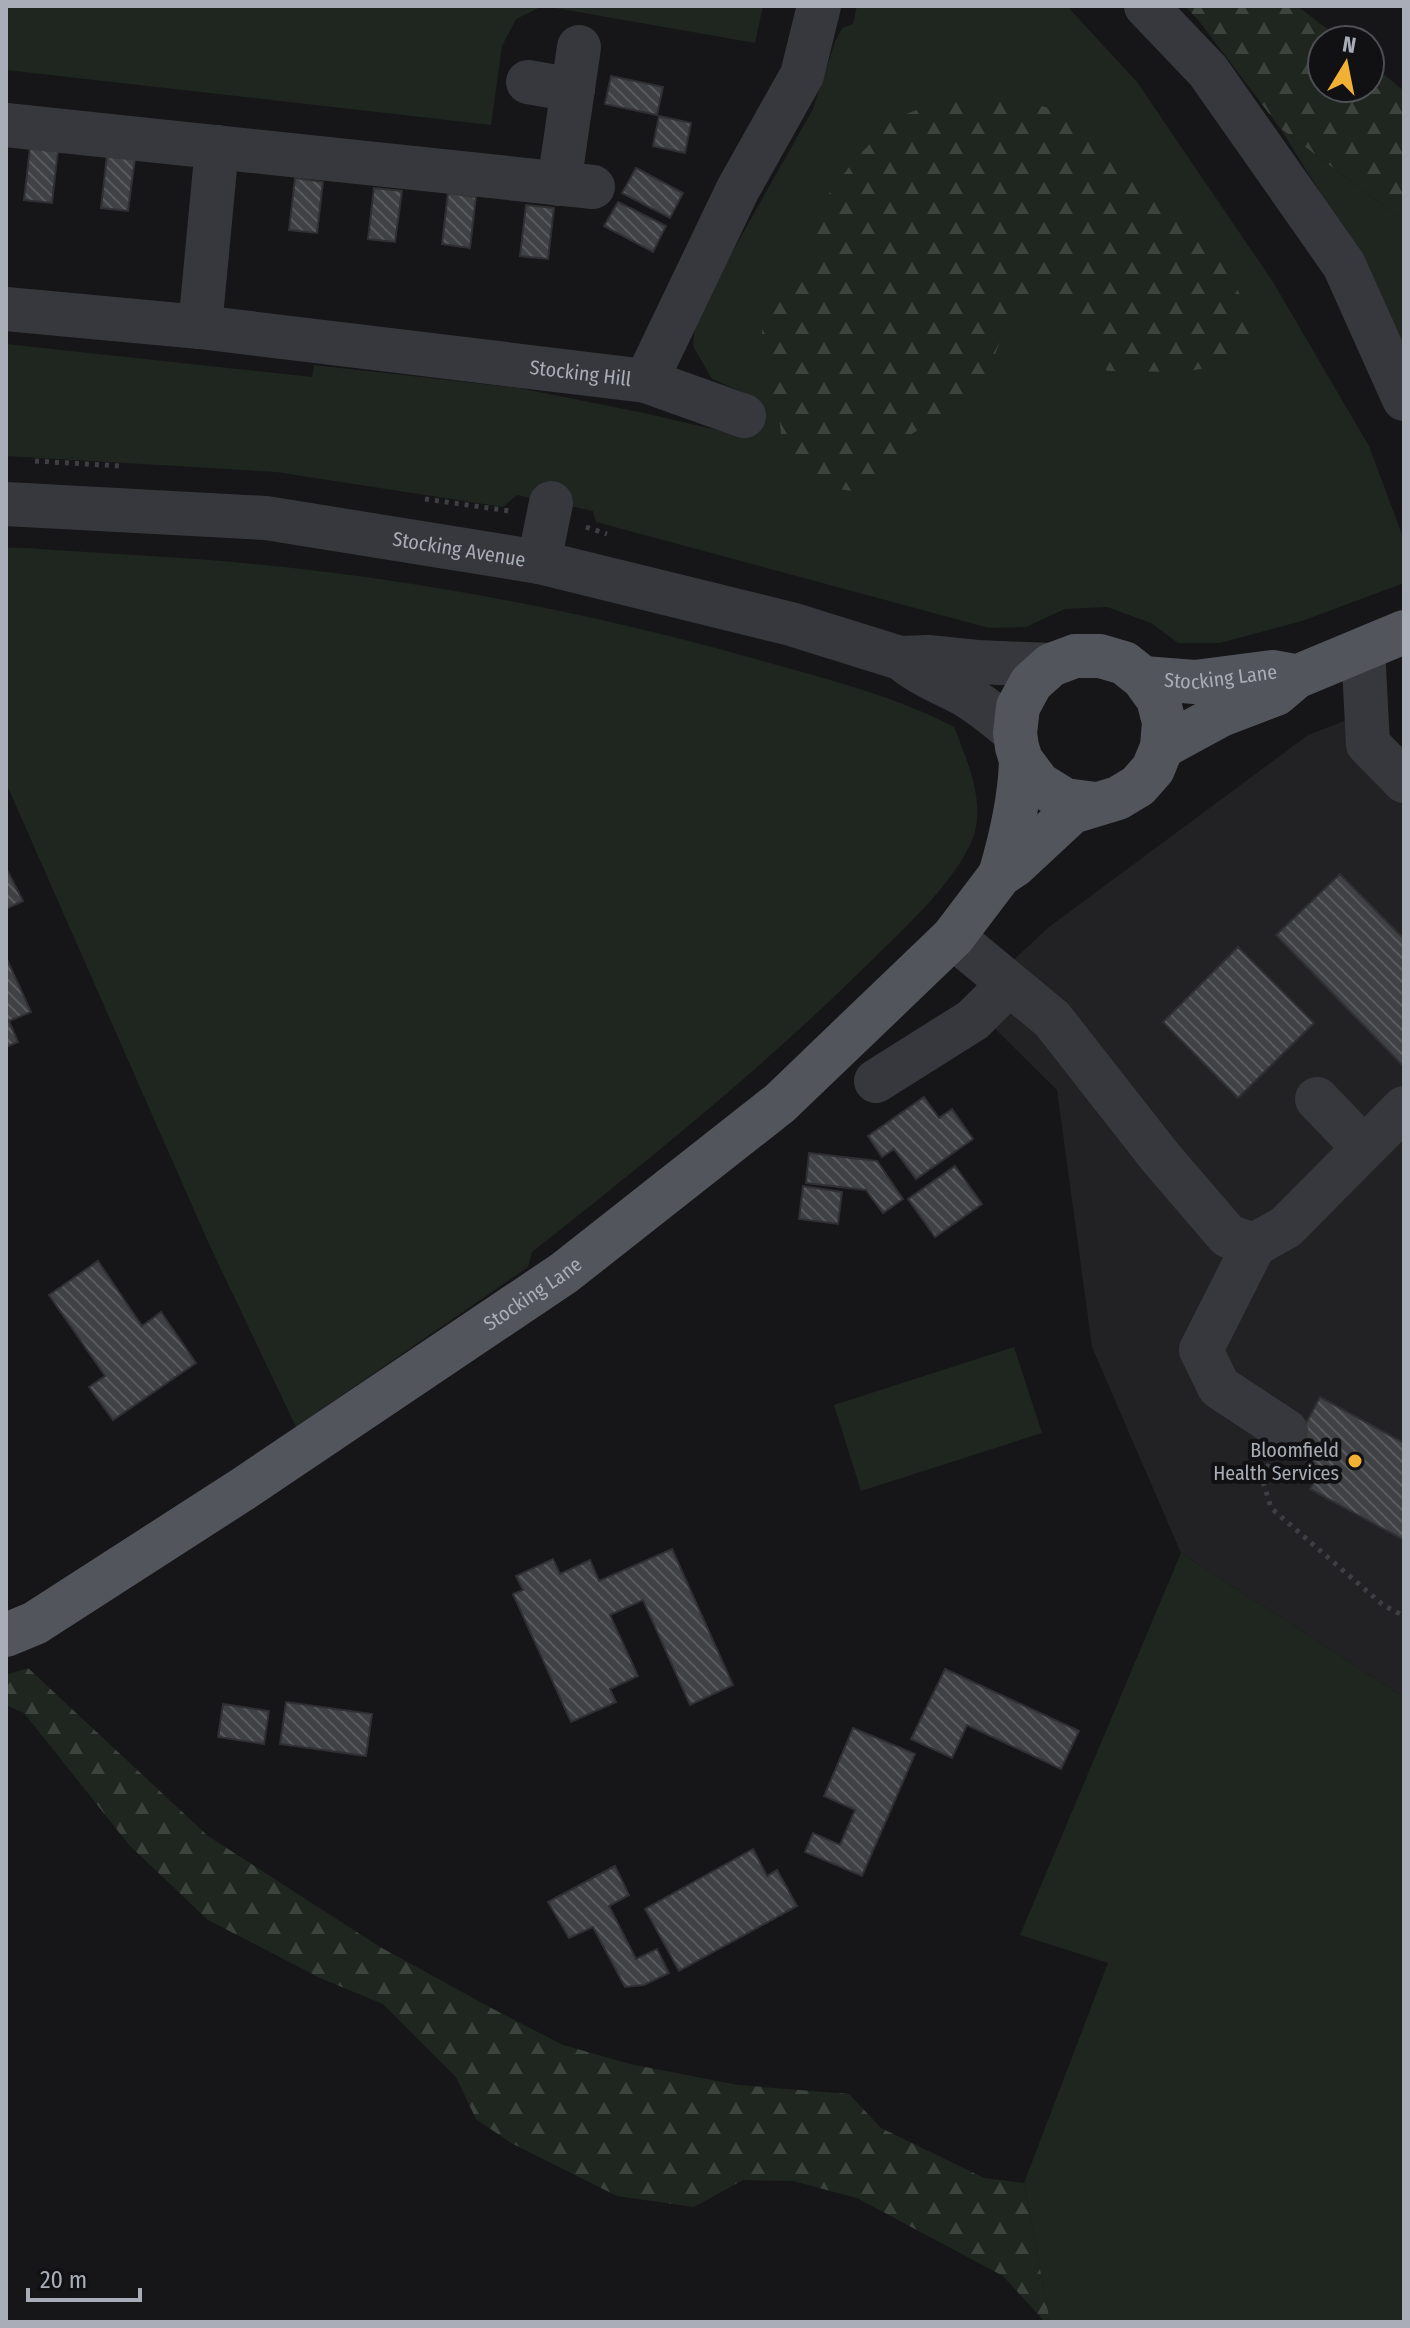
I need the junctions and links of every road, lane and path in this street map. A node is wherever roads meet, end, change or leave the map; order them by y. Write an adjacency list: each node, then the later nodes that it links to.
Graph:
1 (819, 6): 10 (street, Stocking Hill)
2 (1146, 6): 11 (street)
3 (579, 47): 5 (street)
4 (528, 82): 5 (street)
5 (573, 90): 7 (street)
6 (6, 125): 7 (street)
7 (217, 147): 9 (street)
8 (6, 309): 9 (street, Stocking Hill)
9 (200, 327): 10 (street, Stocking Hill)
10 (646, 381): 12 (street)
11 (1404, 399)
12 (744, 416)
13 (551, 503): 15 (street)
14 (6, 504): 15 (street, Stocking Avenue)
15 (539, 562): 18 (street, Stocking Avenue)
16 (1404, 632): 17 (main road, Stocking Lane)
17 (1363, 649): 20 (main road, Stocking Lane); 24 (street)
18 (900, 658): 19 (street, Stocking Avenue); 22 (street, Stocking Avenue)
19 (1051, 665): 21 (main road, Stocking Lane); 22 (main road, Stocking Lane)
20 (1296, 677): 21 (main road, Stocking Lane); 23 (main road, Stocking Lane)
21 (1143, 678): 23 (main road, Stocking Lane)
22 (1018, 746): 25 (main road); 26 (main road, Stocking Lane)
23 (1162, 747): 25 (main road, Stocking Lane)
24 (1404, 781)
25 (1096, 804): 26 (main road, Stocking Lane)
26 (1000, 875): 27 (main road, Stocking Lane)
27 (953, 937): 28 (street); 36 (main road, Stocking Lane)
28 (1009, 984): 29 (street); 33 (street)
29 (876, 1081)
30 (1317, 1099): 32 (street)
31 (1404, 1108): 32 (street)
32 (1364, 1148): 33 (street)
33 (1254, 1245): 34 (street)
34 (1286, 1431): 35 (path)
35 (1404, 1616)
36 (6, 1635)

